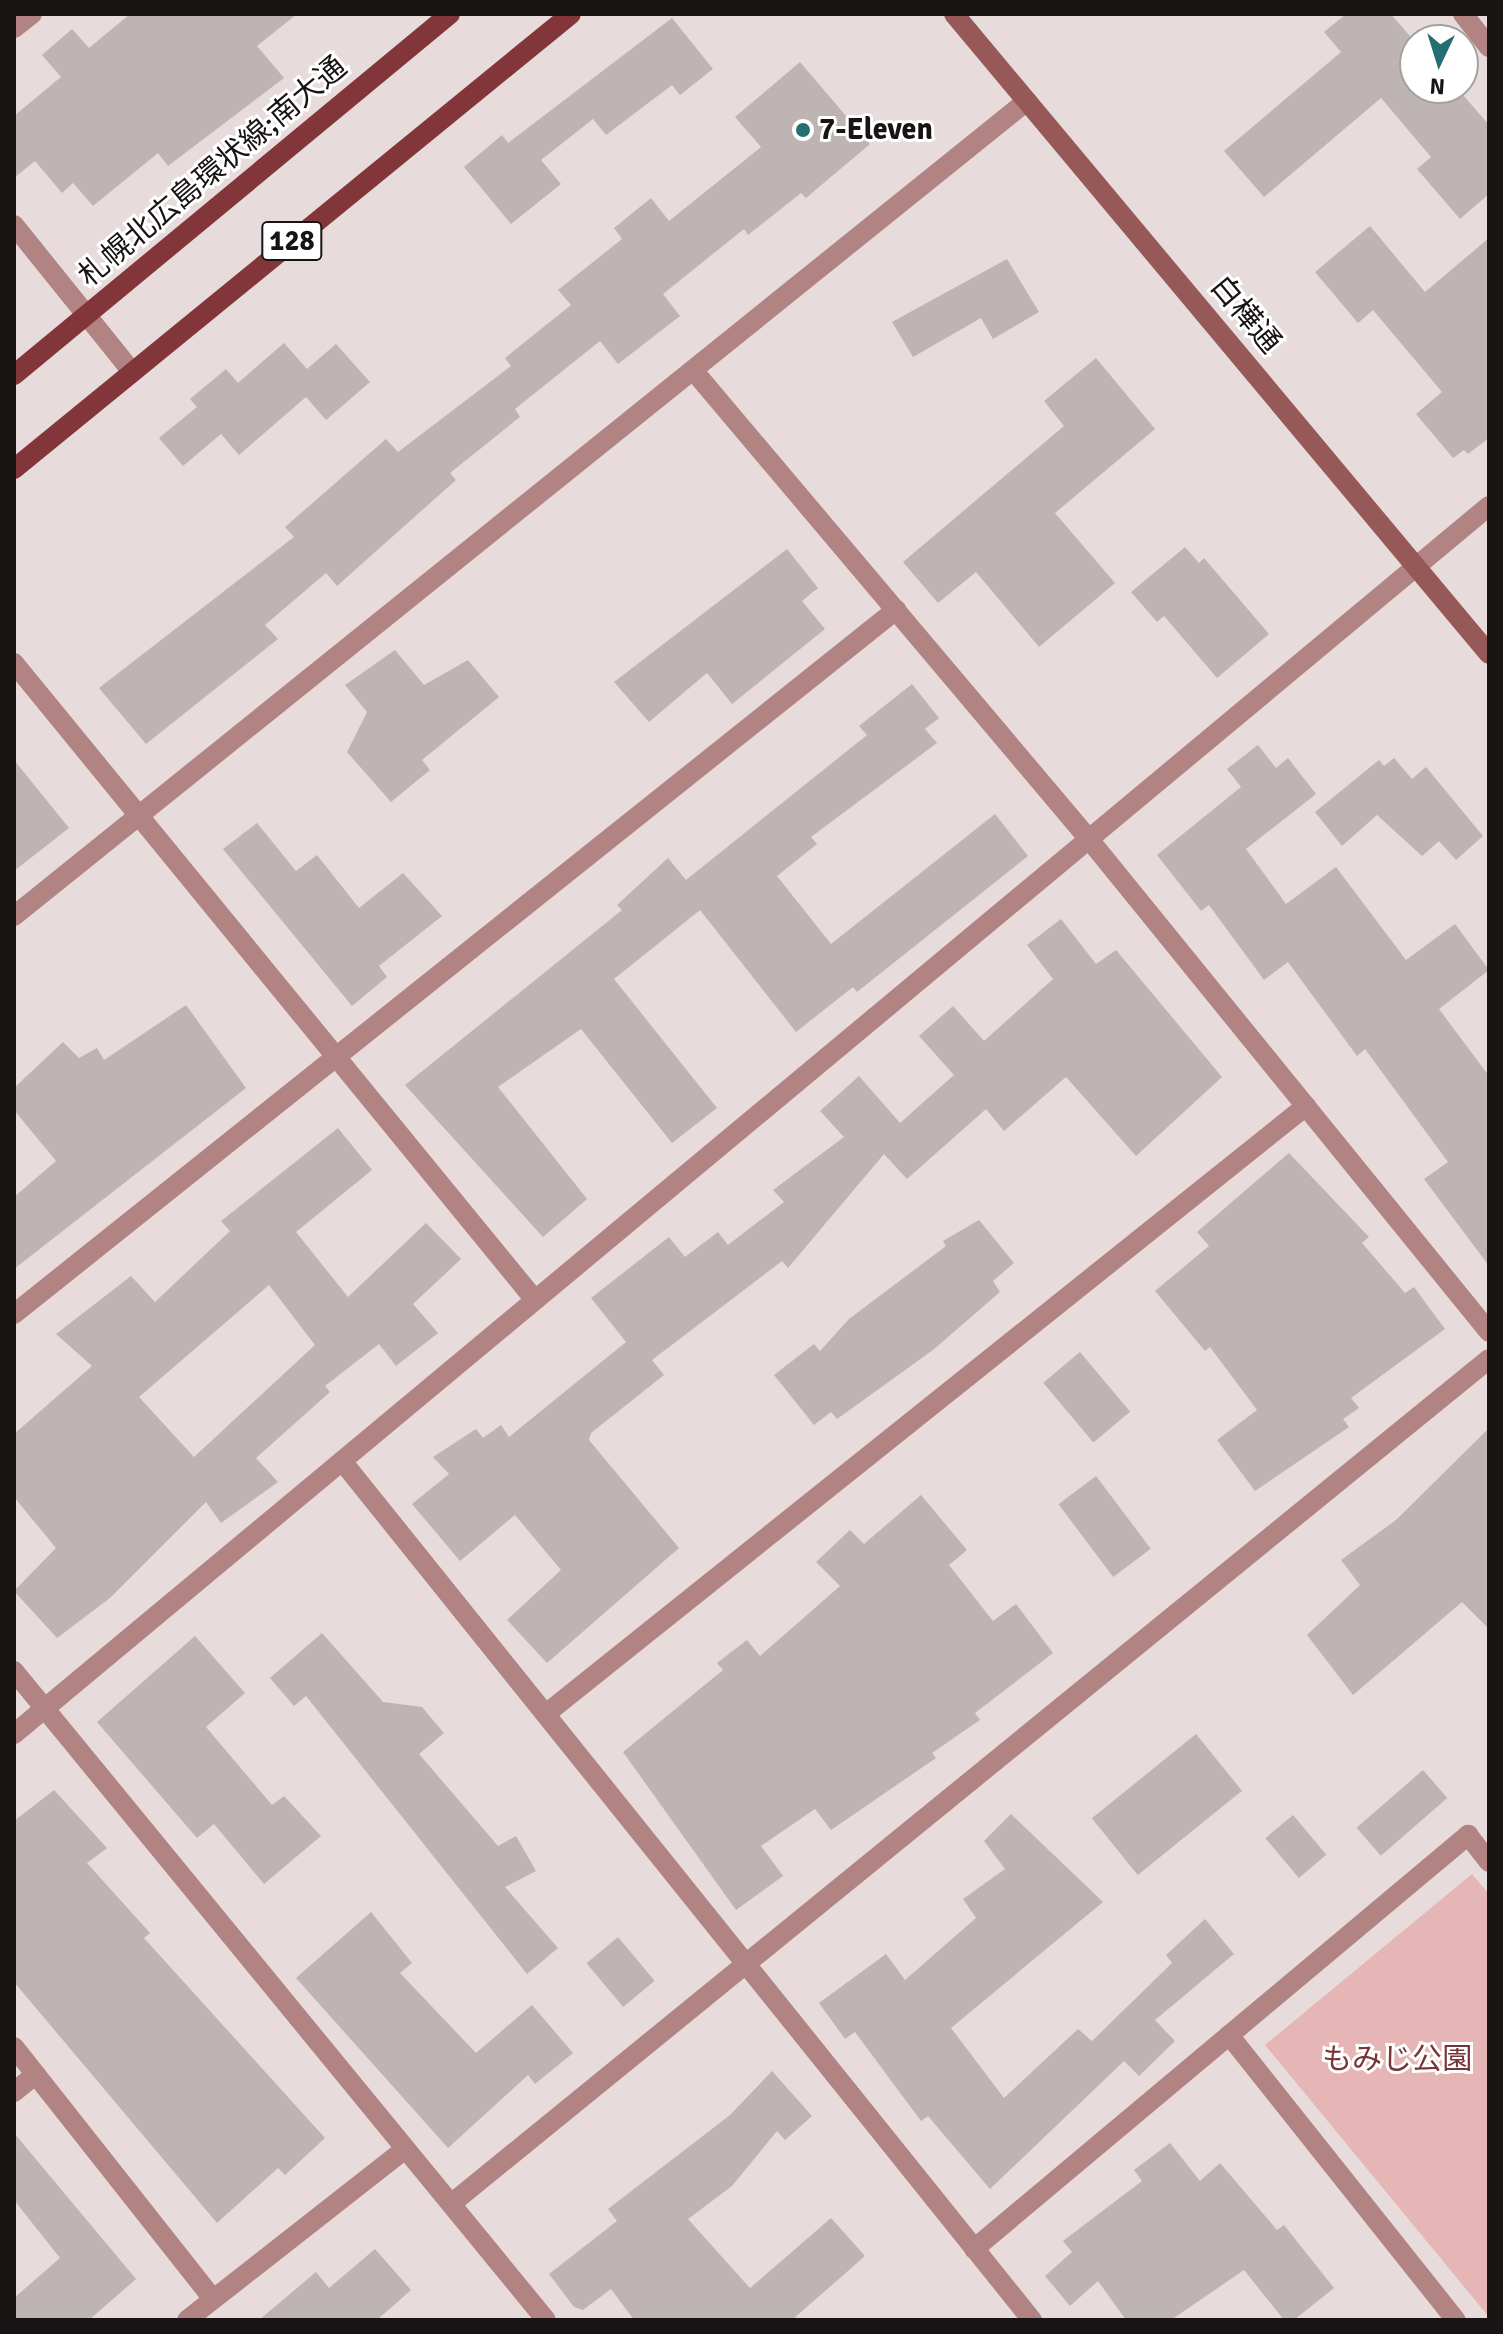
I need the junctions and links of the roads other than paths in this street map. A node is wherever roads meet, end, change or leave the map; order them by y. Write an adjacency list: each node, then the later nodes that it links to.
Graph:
1 (32, 14): 6 (street)
2 (450, 14): 10 (main road, 札幌北広島環状線;南大通 / 128)
3 (571, 14): 12 (main road, 128)
4 (954, 14): 8 (main road, 白樺通)
5 (1463, 14): 7 (street)
6 (14, 28)
7 (1489, 47)
8 (1027, 101): 11 (street); 16 (main road, 白樺通)
9 (14, 225): 10 (street)
10 (85, 316): 12 (street); 13 (main road, 札幌北広島環状線;南大通 / 128)
11 (693, 370): 17 (street); 20 (street)
12 (132, 372): 14 (main road, 128)
13 (14, 375)
14 (14, 469)
15 (1489, 506): 16 (street)
16 (1415, 565): 18 (main road, 白樺通); 21 (street)
17 (896, 610): 21 (street); 23 (street)
18 (1489, 654)
19 (14, 663): 20 (street)
20 (143, 813): 22 (street); 23 (street)
21 (1088, 838): 24 (street); 25 (street)
22 (14, 916)
23 (339, 1057): 25 (street); 26 (street)
24 (1306, 1106): 27 (street); 32 (street)
25 (535, 1300): 29 (street)
26 (14, 1314)
27 (1489, 1332)
28 (1489, 1359): 35 (street)
29 (342, 1461): 31 (street); 32 (street)
30 (14, 1671): 31 (street)
31 (45, 1709): 33 (street); 40 (street)
32 (547, 1713): 35 (street)
33 (14, 1734)
34 (1489, 1862): 36 (street)
35 (745, 1966): 41 (street); 42 (street)
36 (1229, 2035): 42 (street); 47 (street)
37 (14, 2047): 38 (street)
38 (36, 2074): 39 (street); 43 (street)
39 (14, 2092)
40 (405, 2149): 41 (street); 43 (street)
41 (451, 2204): 45 (street)
42 (974, 2249): 46 (street)
43 (213, 2299): 44 (street)
44 (187, 2320)
45 (546, 2320)
46 (1032, 2320)
47 (1456, 2320)

